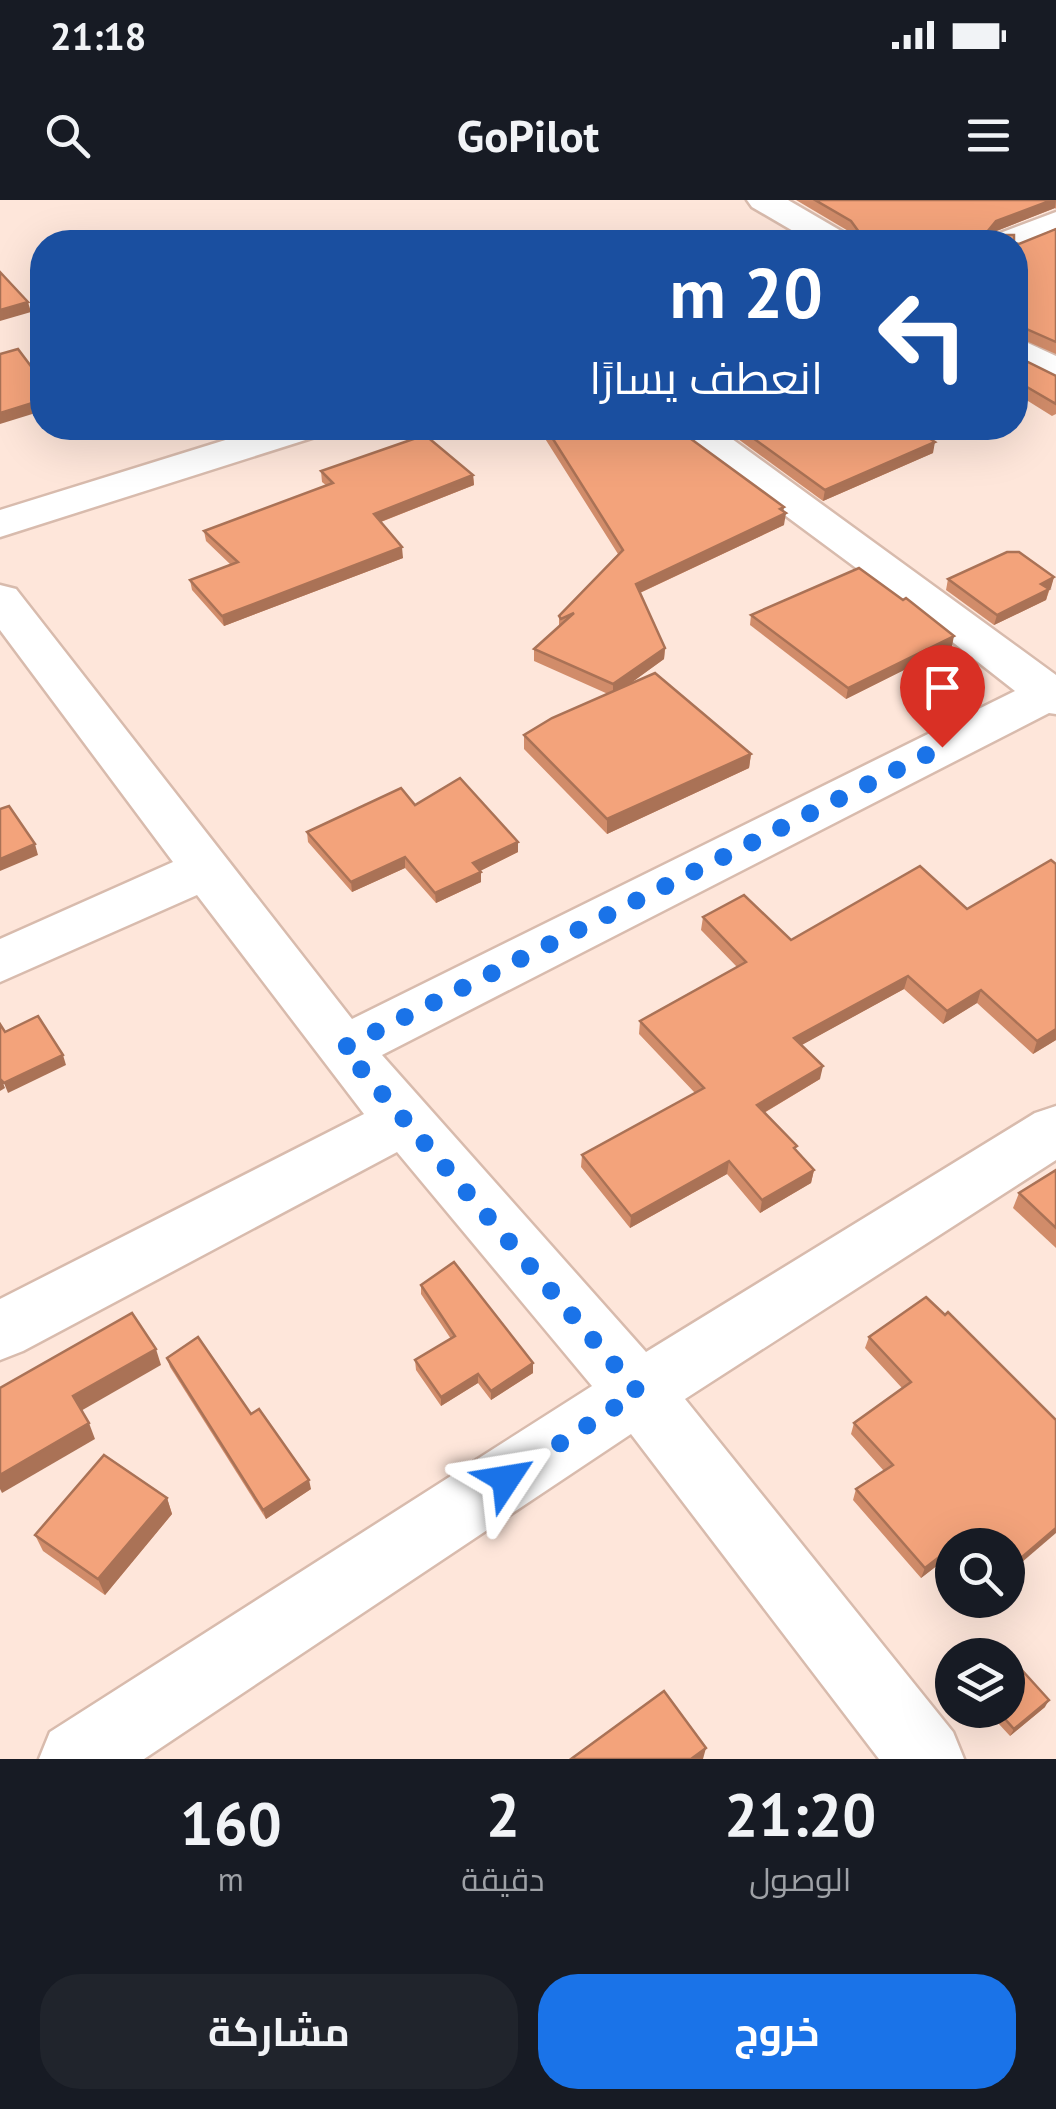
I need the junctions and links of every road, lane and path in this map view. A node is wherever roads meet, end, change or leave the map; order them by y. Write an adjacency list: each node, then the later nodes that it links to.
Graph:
1 (764, 200): 3 (street)
2 (1056, 222): 4 (street)
3 (815, 230)
4 (1028, 233)
5 (1028, 356): 6 (street)
6 (1056, 372)
7 (266, 440): 9 (street)
8 (709, 440): 11 (street)
9 (0, 524)
10 (0, 599): 12 (street)
11 (1052, 697): 14 (street)
12 (206, 869): 13 (street); 14 (street)
13 (0, 962)
14 (343, 1048): 15 (street)
15 (404, 1120): 17 (street); 18 (street)
16 (1056, 1130): 18 (street)
17 (0, 1331)
18 (638, 1392): 19 (street); 20 (street)
19 (77, 1759)
20 (926, 1759)

